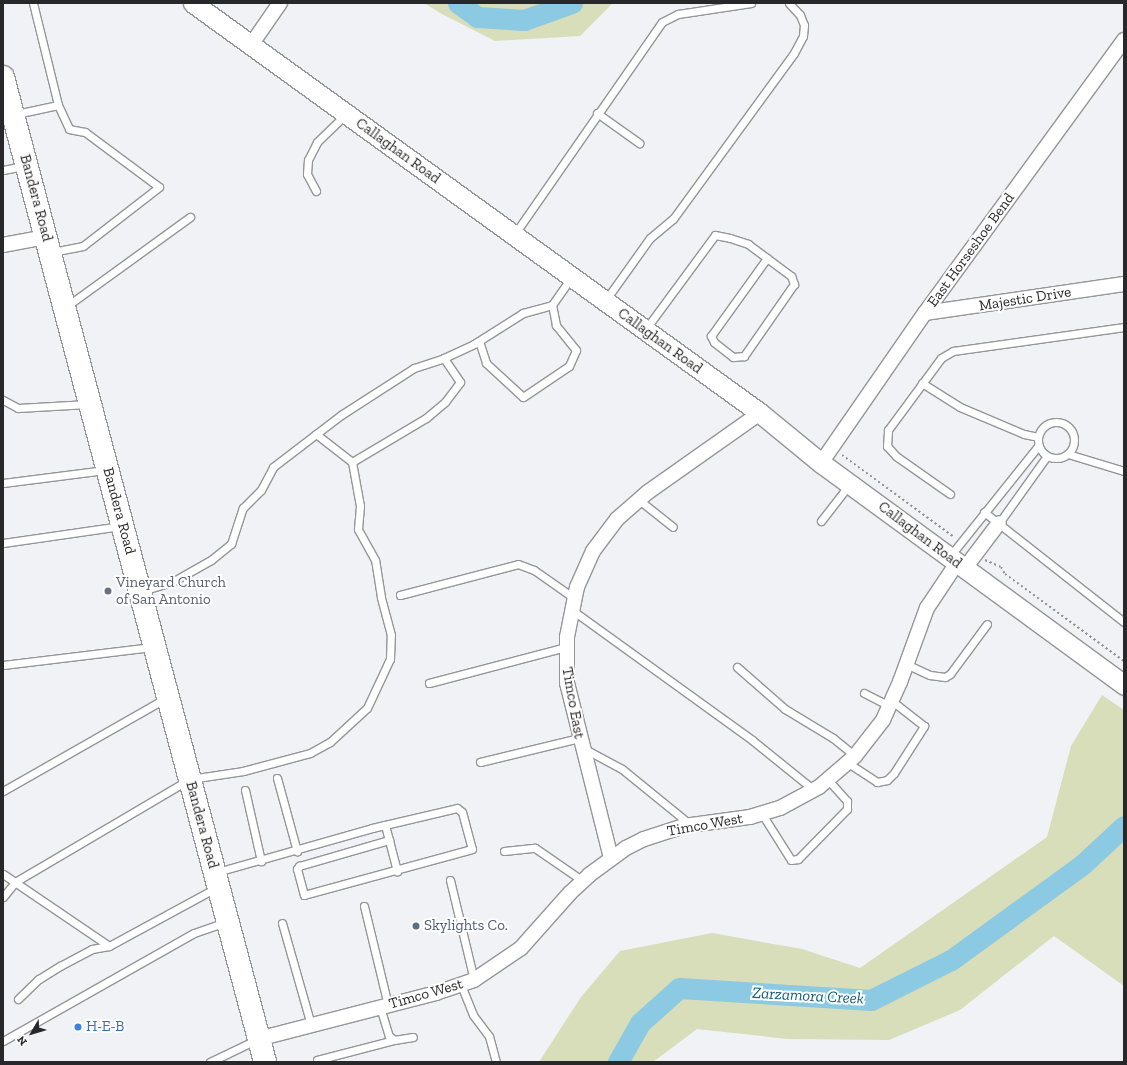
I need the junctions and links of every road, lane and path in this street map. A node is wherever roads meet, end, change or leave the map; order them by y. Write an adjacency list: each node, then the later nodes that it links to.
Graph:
1 (33, 3): 9 (lane)
2 (193, 3): 7 (main road, Callaghan Road)
3 (280, 3): 7 (street)
4 (751, 3): 10 (lane)
5 (788, 3): 23 (lane)
6 (1124, 40): 26 (street, East Horseshoe Bend)
7 (251, 45): 11 (main road, Callaghan Road)
8 (6, 96): 9 (lane); 13 (main road, Bandera Road)
9 (58, 105): 19 (lane)
10 (596, 113): 12 (lane); 17 (lane)
11 (346, 114): 15 (lane); 17 (main road, Callaghan Road)
12 (639, 143)
13 (27, 166): 14 (lane); 19 (main road, Bandera Road)
14 (3, 170)
15 (316, 191)
16 (190, 217): 25 (lane)
17 (514, 235): 21 (main road, Callaghan Road)
18 (3, 245): 19 (street)
19 (48, 245): 25 (main road, Bandera Road)
20 (767, 258): 20 (lane); 28 (lane)
21 (572, 277): 23 (main road, Callaghan Road); 24 (lane)
22 (1124, 284): 26 (street, Majestic Drive)
23 (605, 301): 28 (main road, Callaghan Road)
24 (552, 305): 29 (lane); 29 (lane)
25 (65, 308): 33 (main road, Bandera Road)
26 (925, 314): 42 (street, East Horseshoe Bend)
27 (1124, 327): 31 (lane)
28 (645, 330): 34 (main road, Callaghan Road)
29 (479, 341): 30 (lane)
30 (444, 358): 35 (lane); 41 (lane)
31 (922, 383): 36 (lane); 47 (lane)
32 (3, 400): 33 (lane)
33 (90, 404): 43 (main road, Bandera Road)
34 (760, 413): 42 (main road, Callaghan Road); 48 (street, Timco East)
35 (316, 434): 41 (lane); 58 (lane)
36 (1038, 437): 37 (lane); 39 (lane)
37 (1038, 446): 40 (lane); 49 (lane)
38 (842, 454): 54 (path)
39 (1068, 454): 40 (lane); 44 (lane)
40 (1047, 456): 51 (lane)
41 (352, 462): 78 (lane)
42 (821, 463): 46 (main road, Callaghan Road)
43 (108, 469): 45 (lane); 52 (main road, Bandera Road)
44 (1124, 471)
45 (3, 483)
46 (850, 484): 50 (lane); 57 (main road, Callaghan Road)
47 (950, 494)
48 (639, 500): 53 (lane); 60 (street, Timco East)
49 (984, 512): 51 (lane); 57 (lane)
50 (821, 520)
51 (999, 523): 57 (street, Timco West); 61 (lane)
52 (123, 526): 55 (lane); 58 (main road, Bandera Road)
53 (673, 527)
54 (956, 539)
55 (3, 543)
56 (986, 560): 65 (path)
57 (957, 563): 66 (street, Timco West); 70 (main road, Callaghan Road)
58 (140, 592): 63 (main road, Bandera Road)
59 (400, 595): 60 (lane)
60 (573, 604): 64 (street, Timco East); 81 (lane)
61 (1124, 622)
62 (987, 624): 66 (lane)
63 (155, 647): 67 (lane); 72 (main road, Bandera Road)
64 (566, 647): 69 (lane); 74 (street, Timco East)
65 (1124, 661)
66 (906, 664): 73 (street, Timco West)
67 (3, 665)
68 (737, 667): 75 (lane)
69 (428, 683)
70 (1124, 685)
71 (864, 693): 73 (lane)
72 (168, 697): 78 (main road, Bandera Road); 82 (lane)
73 (891, 704): 75 (street, Timco West); 75 (lane)
74 (580, 742): 76 (lane); 85 (lane); 89 (street, Timco East)
75 (852, 760): 79 (street, Timco West)
76 (480, 762)
77 (277, 778): 87 (lane)
78 (190, 779): 93 (main road, Bandera Road); 96 (lane)
79 (828, 780): 81 (street, Timco West); 83 (lane)
80 (245, 790): 90 (lane)
81 (814, 790): 83 (street, Timco West)
82 (3, 792)
83 (762, 814): 85 (street, Timco West)
84 (384, 825): 86 (lane); 87 (lane); 91 (lane)
85 (692, 825): 89 (street, Timco West)
86 (389, 840): 91 (lane); 91 (lane)
87 (297, 851): 90 (lane)
88 (504, 851): 95 (lane)
89 (611, 858): 95 (street, Timco West)
90 (261, 861): 93 (lane)
91 (397, 871)
92 (3, 874): 96 (lane)
93 (216, 880): 99 (main road, Bandera Road); 101 (lane)
94 (450, 880): 102 (lane)
95 (583, 881): 102 (street, Timco West)
96 (15, 882): 97 (lane); 101 (lane)
97 (3, 897)
98 (364, 906): 105 (lane)
99 (227, 921): 108 (main road, Bandera Road); 110 (lane)
100 (282, 923): 106 (lane)
101 (109, 946): 104 (lane)
102 (474, 980): 103 (street, Timco West)
103 (461, 985): 105 (street, Timco West); 114 (lane)
104 (18, 999)
105 (384, 1006): 106 (street, Timco West); 109 (lane)
106 (311, 1025): 108 (street, Timco West)
107 (414, 1038): 109 (lane)
108 (258, 1039): 112 (lane); 113 (main road, Bandera Road)
109 (394, 1040): 111 (lane)
110 (3, 1041)
111 (317, 1060)
112 (210, 1062)
113 (265, 1062)
114 (496, 1062)

